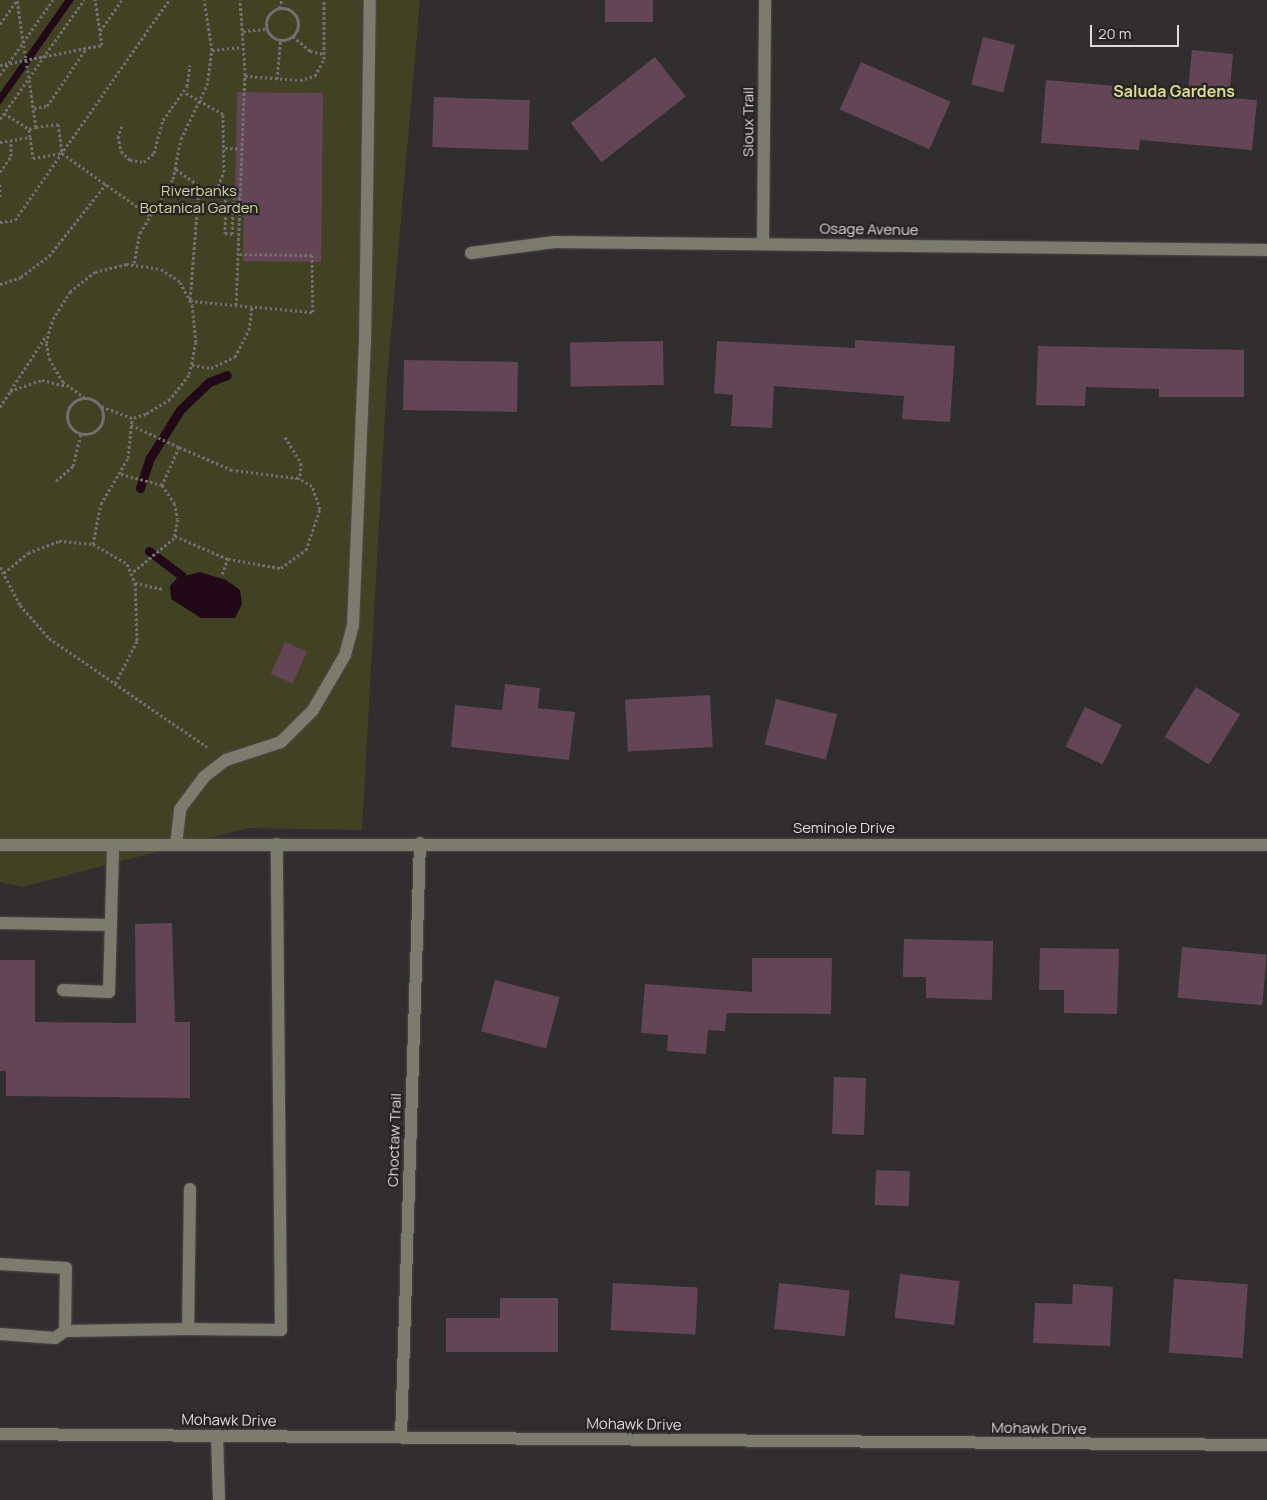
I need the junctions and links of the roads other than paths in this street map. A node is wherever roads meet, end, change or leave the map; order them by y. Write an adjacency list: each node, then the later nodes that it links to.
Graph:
1 (370, 0): 7 (street)
2 (765, 0): 3 (street, Sioux Trail)
3 (763, 244): 4 (street, Osage Avenue); 5 (street, Osage Avenue)
4 (1267, 250)
5 (471, 253)
6 (420, 843): 8 (street, Seminole Drive); 11 (street, Seminole Drive); 22 (street, Choctaw Trail)
7 (176, 844): 8 (street, Seminole Drive); 10 (street, Seminole Drive)
8 (277, 844): 17 (street)
9 (0, 845): 10 (street, Seminole Drive)
10 (113, 845): 13 (street)
11 (1267, 845)
12 (0, 923): 13 (street)
13 (111, 925): 14 (street)
14 (63, 990)
15 (190, 1189): 17 (street)
16 (0, 1264): 19 (street)
17 (188, 1329): 19 (street)
18 (0, 1334): 19 (street)
19 (60, 1334)
20 (0, 1434): 21 (street, Mohawk Drive)
21 (217, 1436): 22 (street, Mohawk Drive); 24 (street)
22 (401, 1438): 23 (street, Mohawk Drive)
23 (1267, 1445)
24 (219, 1500)

